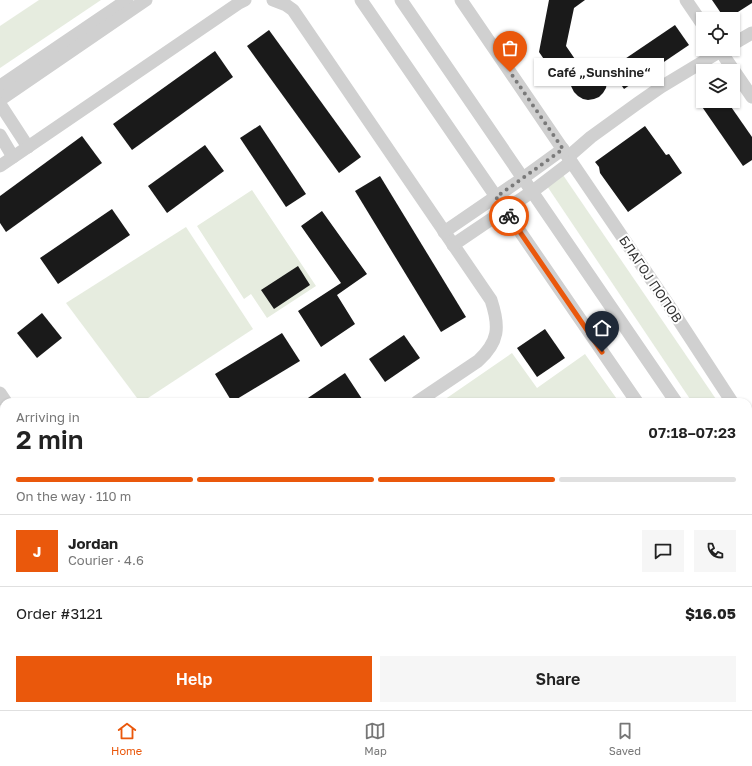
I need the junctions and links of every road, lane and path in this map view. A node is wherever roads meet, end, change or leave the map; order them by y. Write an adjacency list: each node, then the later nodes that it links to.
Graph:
1 (146, 0): 16 (street)
2 (246, 0): 19 (street)
3 (273, 0): 27 (street)
4 (361, 0): 25 (street)
5 (401, 0): 23 (street)
6 (461, 0): 20 (street, БЛАГОЈ ПОПОВ)
7 (686, 0): 9 (street)
8 (122, 2): 14 (street)
9 (696, 15)
10 (752, 33): 11 (street)
11 (740, 40)
12 (711, 56): 20 (street)
13 (725, 56): 15 (street)
14 (0, 86)
15 (752, 97)
16 (0, 100)
17 (0, 104): 19 (street)
18 (0, 135): 21 (street)
19 (28, 147): 21 (street)
20 (567, 156): 23 (street); 24 (street); 32 (street, БЛАГОЈ ПОПОВ)
21 (13, 157): 22 (street)
22 (0, 166)
23 (523, 178): 24 (street); 25 (street)
24 (532, 191): 26 (street); 31 (street)
25 (496, 197): 26 (street); 27 (street)
26 (505, 210): 28 (street); 30 (street)
27 (444, 232): 28 (street)
28 (453, 245): 29 (street)
29 (423, 398)
30 (634, 398)
31 (673, 398)
32 (729, 398)

